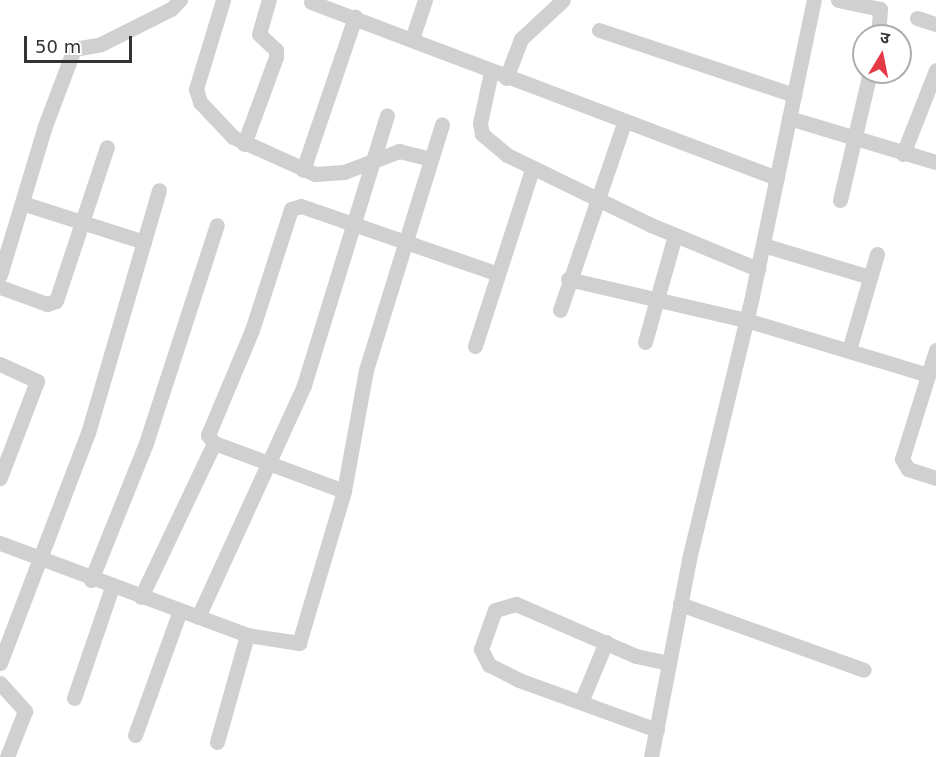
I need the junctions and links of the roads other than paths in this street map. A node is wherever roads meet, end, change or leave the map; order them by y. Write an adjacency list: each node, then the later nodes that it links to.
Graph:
1 (180, 0): 37 (street)
2 (223, 0): 25 (street)
3 (269, 0): 25 (street)
4 (425, 0): 14 (street)
5 (563, 0): 17 (street)
6 (816, 0): 19 (street)
7 (838, 0): 11 (street)
8 (311, 2): 9 (street)
9 (349, 10): 14 (street); 32 (street)
10 (917, 18): 12 (street)
11 (879, 24)
12 (936, 24)
13 (599, 30): 19 (street)
14 (412, 39): 16 (street)
15 (936, 70): 27 (street)
16 (491, 72): 17 (street); 31 (street)
17 (506, 78): 22 (street)
18 (867, 84): 24 (street)
19 (794, 95): 21 (street)
20 (387, 116): 28 (street)
21 (789, 118): 24 (street); 33 (street)
22 (624, 123): 33 (street); 35 (street)
23 (442, 124): 29 (street)
24 (855, 140): 27 (street); 36 (street)
25 (244, 144): 32 (street)
26 (107, 147): 38 (street)
27 (903, 154): 30 (street)
28 (373, 159): 29 (street); 32 (street); 40 (street)
29 (430, 159): 43 (street)
30 (936, 162)
31 (532, 169): 35 (street); 47 (street)
32 (303, 170)
33 (777, 178): 44 (street)
34 (159, 190): 42 (street)
35 (596, 200): 41 (street); 50 (street)
36 (840, 200)
37 (22, 203): 38 (street); 48 (street)
38 (82, 222): 42 (street); 51 (street)
39 (217, 225): 69 (street)
40 (351, 225): 43 (street); 62 (street); 63 (street)
41 (675, 235): 46 (street); 52 (street)
42 (144, 242): 68 (street)
43 (403, 242): 47 (street); 66 (street)
44 (763, 245): 46 (street); 49 (street)
45 (877, 254): 49 (street)
46 (758, 269): 54 (street)
47 (498, 274): 56 (street)
48 (0, 275)
49 (870, 277): 57 (street)
50 (568, 279): 52 (street); 53 (street)
51 (0, 287)
52 (655, 302): 54 (street); 55 (street)
53 (560, 310)
54 (746, 320): 57 (street); 72 (street)
55 (645, 342)
56 (475, 346)
57 (849, 350): 60 (street)
58 (936, 350): 60 (street)
59 (0, 364): 64 (street)
60 (928, 375): 61 (street)
61 (929, 393): 65 (street)
62 (214, 443): 63 (street); 71 (street)
63 (270, 465): 66 (street); 74 (street)
64 (0, 478)
65 (936, 478)
66 (344, 491): 75 (street)
67 (0, 543): 68 (street)
68 (38, 559): 69 (street); 77 (street)
69 (91, 579): 70 (street)
70 (112, 587): 71 (street); 81 (street)
71 (141, 597): 73 (street)
72 (680, 604): 78 (street); 79 (street)
73 (180, 611): 74 (street); 85 (street)
74 (198, 617): 75 (street)
75 (247, 634): 87 (street)
76 (606, 642): 78 (street); 82 (street); 82 (street)
77 (0, 663)
78 (669, 663): 83 (street)
79 (864, 669)
80 (0, 683): 86 (street)
81 (74, 699)
82 (581, 702): 83 (street)
83 (657, 730): 89 (street)
84 (0, 734): 86 (street)
85 (135, 735)
86 (14, 740): 88 (street)
87 (217, 742)
88 (7, 757)
89 (651, 757)

